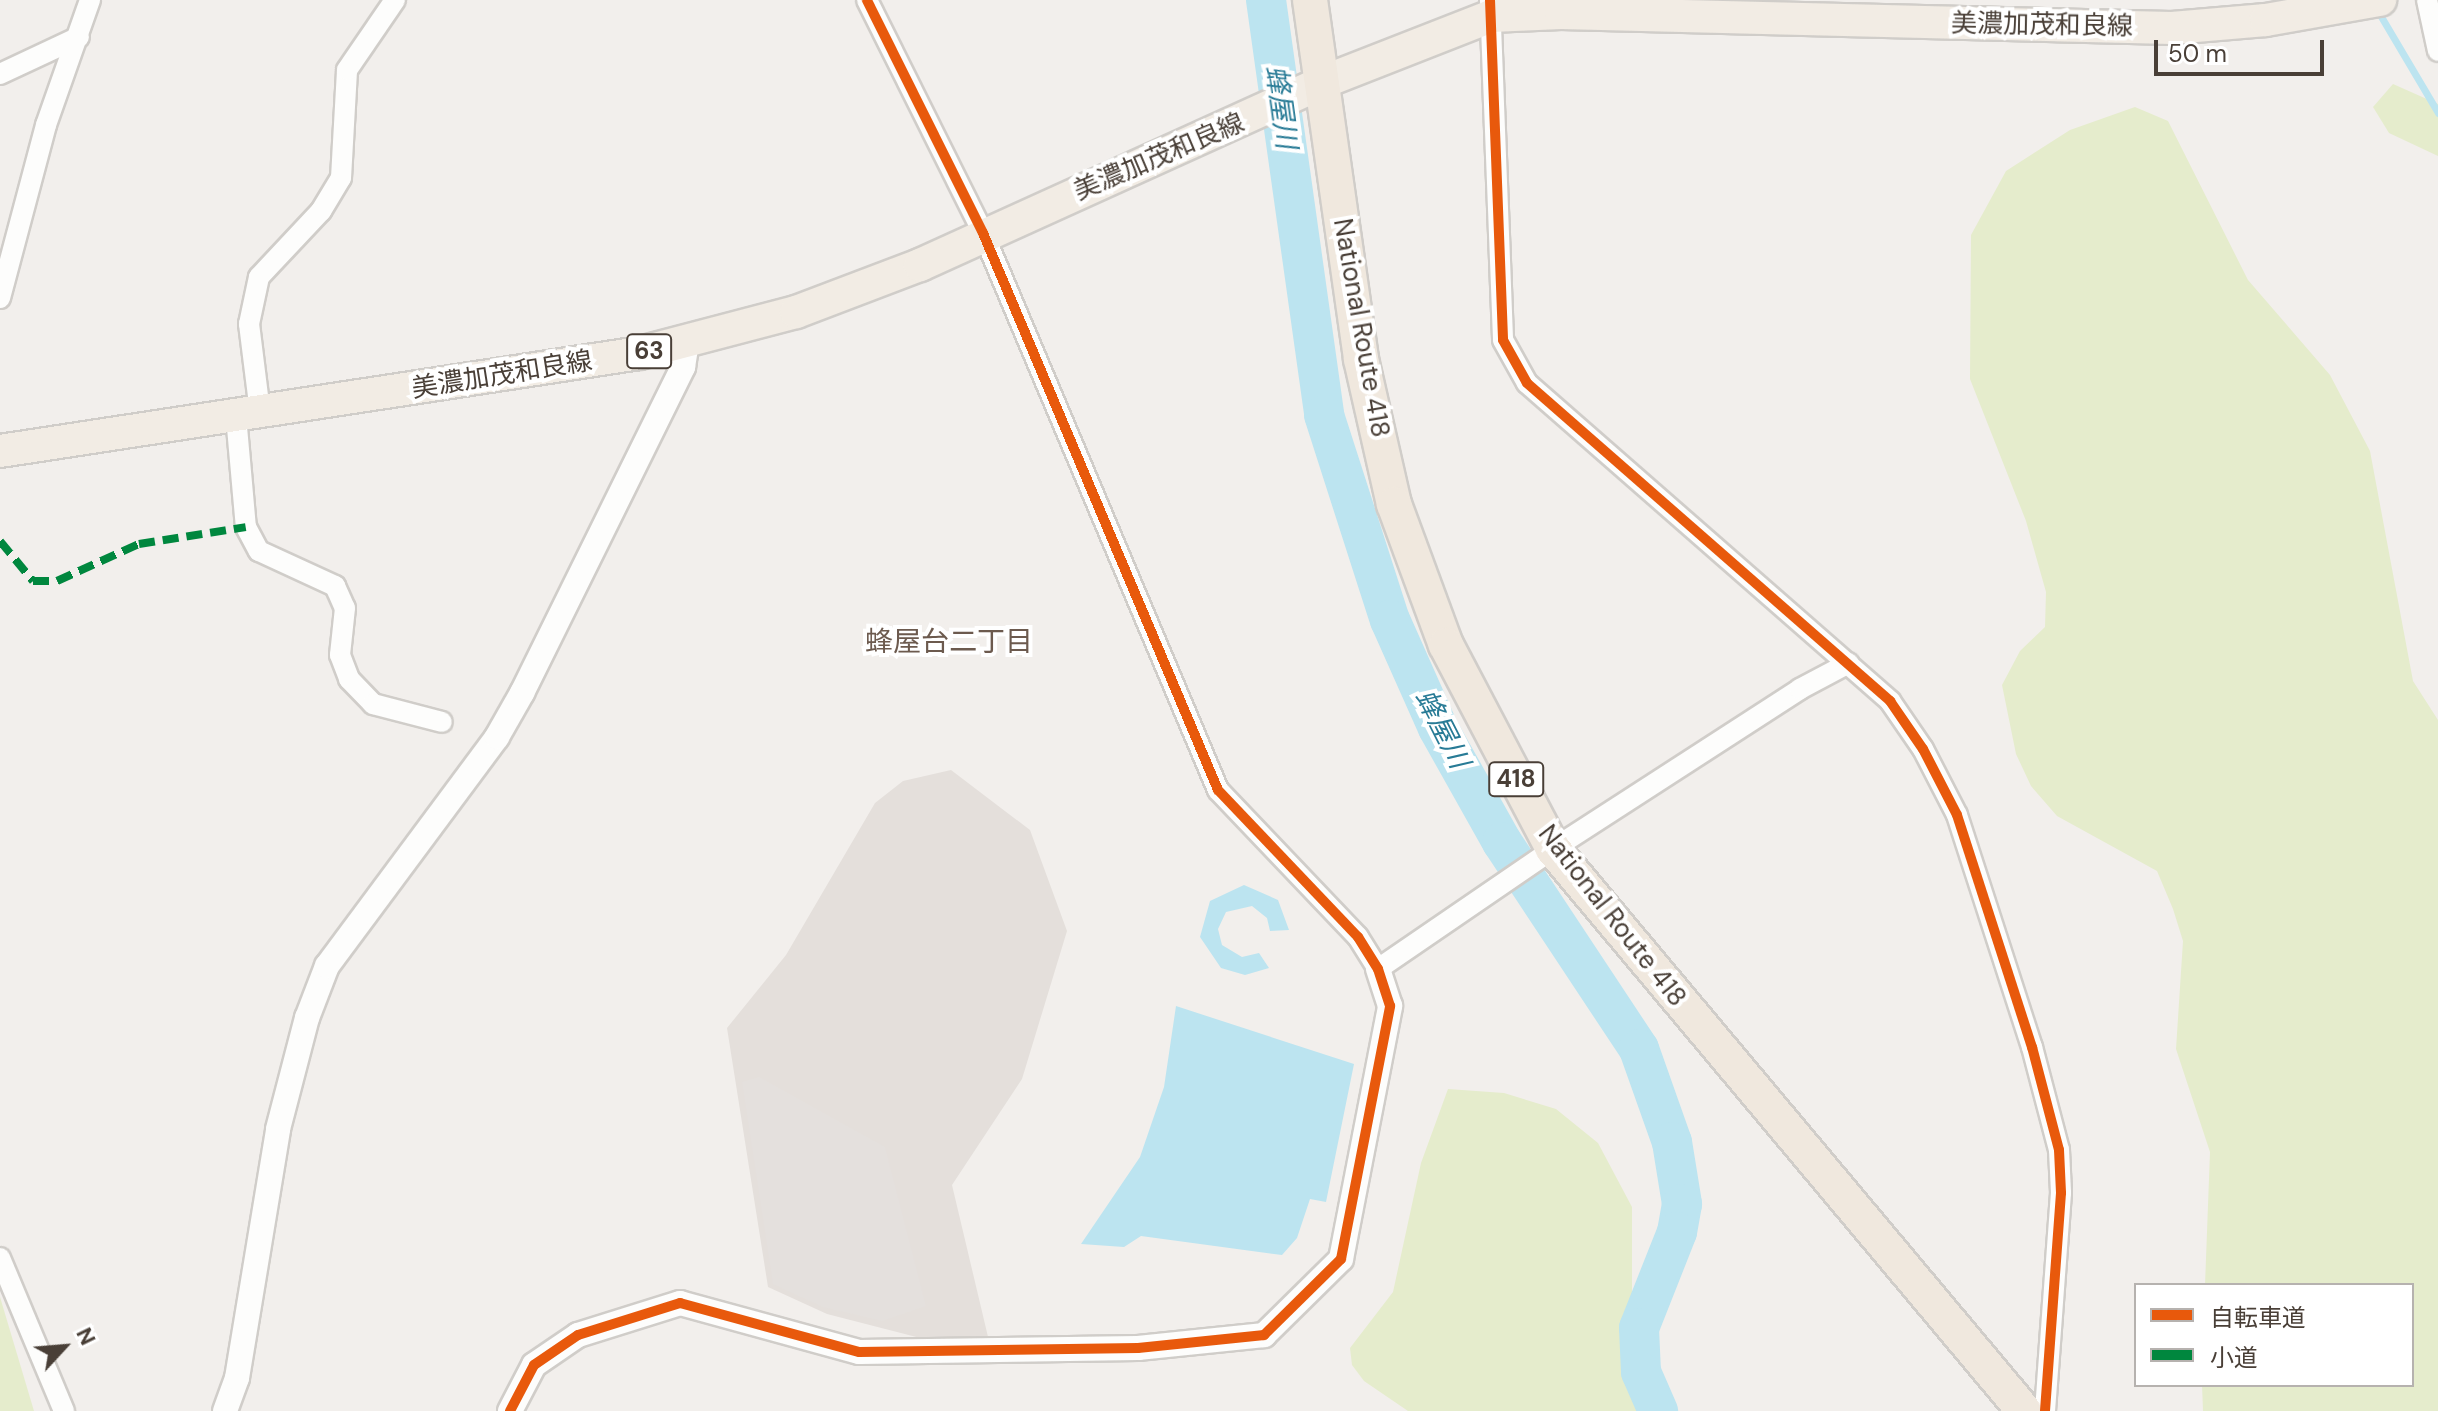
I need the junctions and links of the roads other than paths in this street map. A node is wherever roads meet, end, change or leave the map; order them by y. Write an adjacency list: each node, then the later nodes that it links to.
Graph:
1 (90, 0): 8 (street)
2 (395, 0): 15 (street)
3 (867, 0): 12 (street)
4 (1310, 0): 11 (highway, National Route 418 / 418)
5 (2427, 0): 9 (street)
6 (2368, 2): 7 (main road, 美濃加茂和良線 / 63)
7 (1491, 8): 11 (main road, 美濃加茂和良線 / 63); 17 (street)
8 (79, 37): 10 (street); 13 (street)
9 (2438, 51)
10 (0, 74)
11 (1323, 82): 12 (main road, 美濃加茂和良線 / 63); 19 (highway, National Route 418 / 418)
12 (983, 233): 14 (main road, 美濃加茂和良線 / 63); 20 (street)
13 (0, 298)
14 (687, 341): 15 (main road, 美濃加茂和良線 / 63); 23 (street)
15 (248, 414): 16 (main road, 美濃加茂和良線 / 63); 18 (street)
16 (0, 451)
17 (1849, 663): 19 (street); 26 (street)
18 (442, 722)
19 (1553, 849): 20 (street); 25 (highway, National Route 418 / 418)
20 (1378, 969): 24 (street)
21 (0, 1258): 22 (street)
22 (64, 1411)
23 (225, 1411)
24 (510, 1411)
25 (2024, 1411)
26 (2045, 1411)

